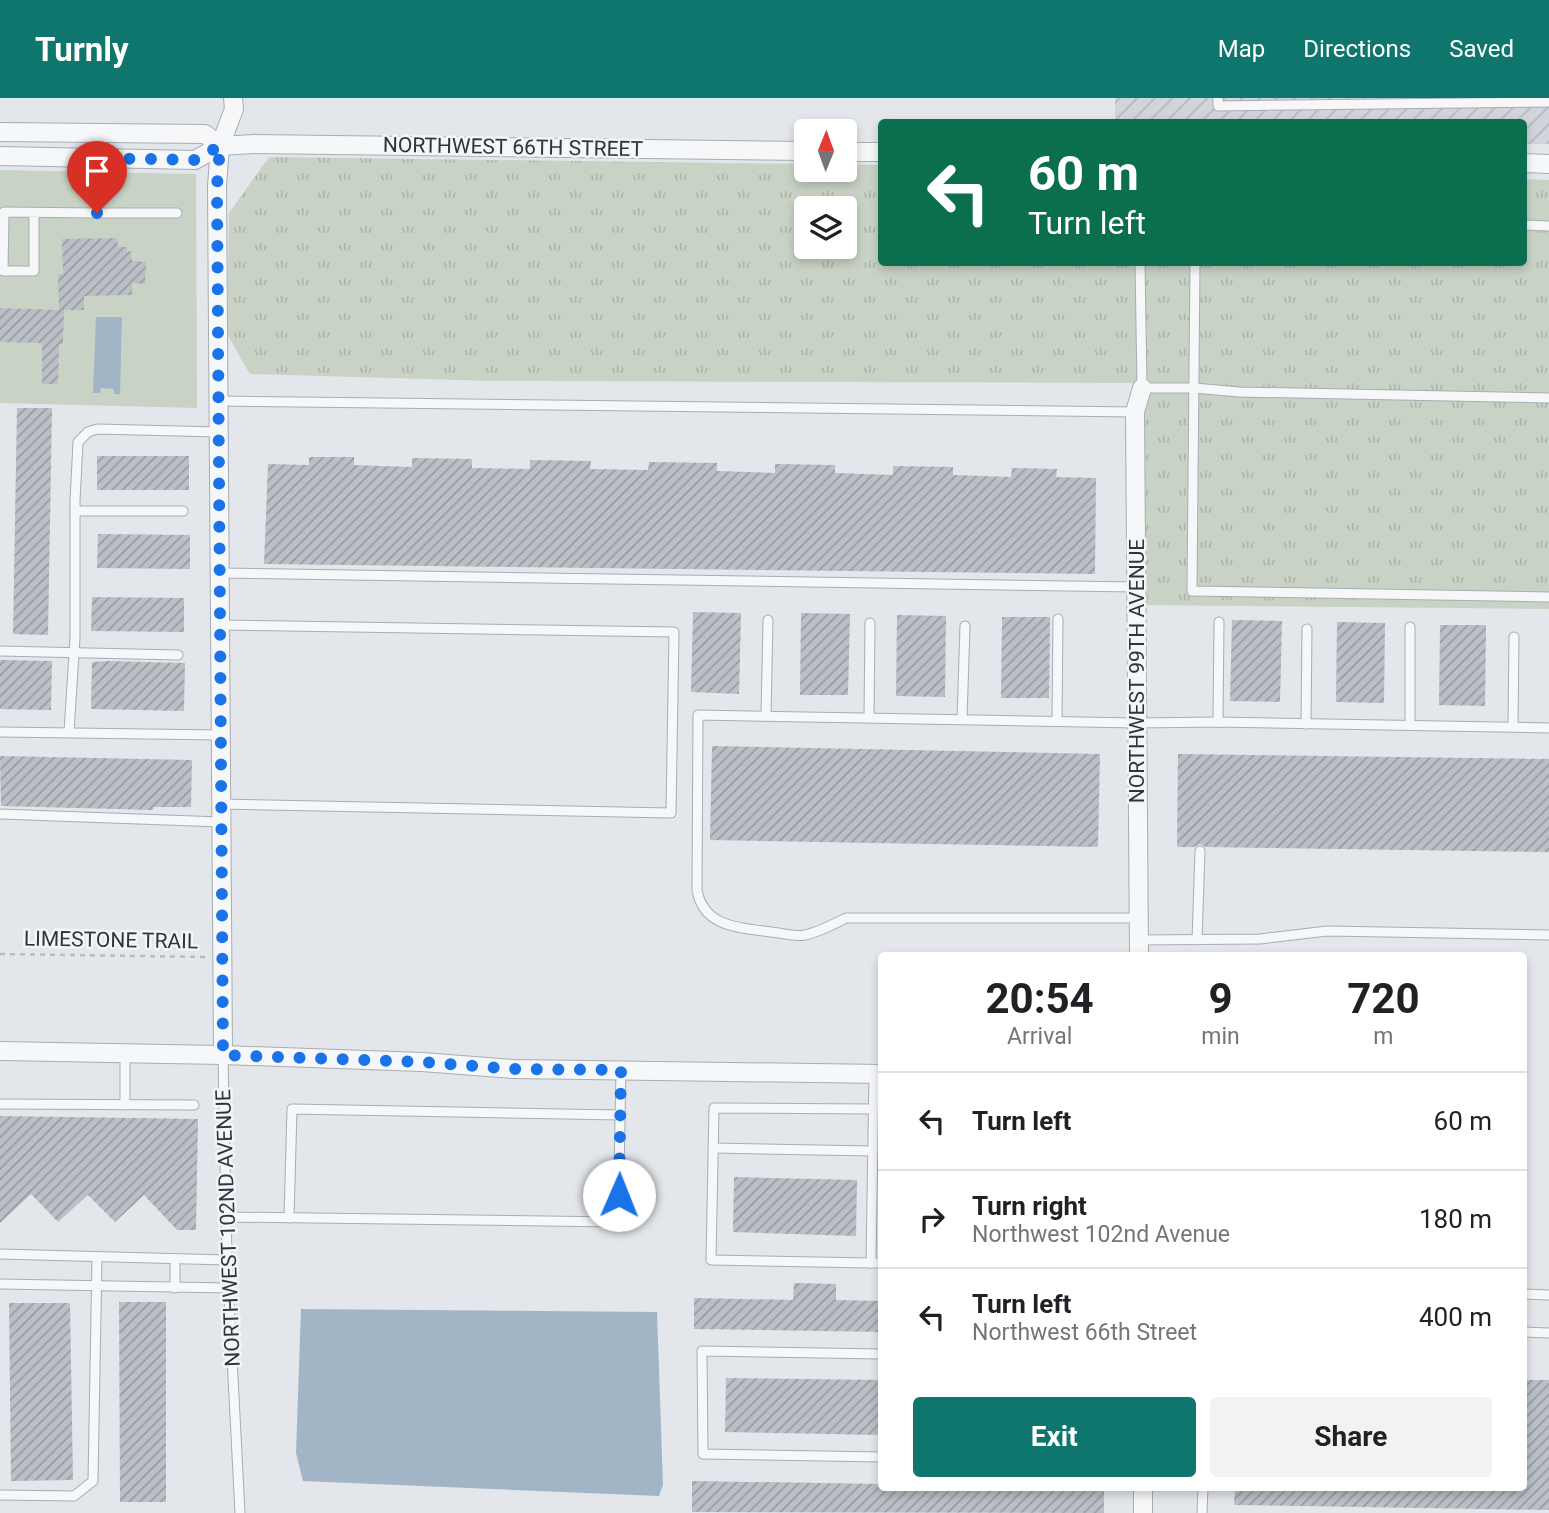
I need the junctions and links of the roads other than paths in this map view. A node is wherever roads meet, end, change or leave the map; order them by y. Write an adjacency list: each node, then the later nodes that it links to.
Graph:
1 (233, 98): 8 (street, NORTHWEST 102ND AVENUE)
2 (1218, 98): 5 (lane)
3 (1400, 101): 4 (lane); 5 (lane)
4 (1480, 101): 6 (lane)
5 (1258, 102)
6 (1549, 102)
7 (0, 132): 8 (street, NORTHWEST 66TH STREET)
8 (220, 146): 9 (street, NORTHWEST 66TH STREET); 13 (street, NORTHWEST 66TH STREET); 26 (street, NORTHWEST 102ND AVENUE)
9 (794, 151)
10 (858, 152): 11 (street)
11 (878, 152)
12 (0, 156): 13 (street, NORTHWEST 66TH STREET)
13 (98, 158): 17 (lane)
14 (1527, 163): 15 (street)
15 (1549, 164)
16 (34, 213): 16 (lane); 17 (lane)
17 (97, 213): 18 (lane)
18 (177, 213)
19 (1527, 225): 20 (lane)
20 (1549, 226)
21 (1140, 266): 23 (lane)
22 (1195, 266): 24 (lane)
23 (1142, 388): 24 (lane); 27 (street, NORTHWEST 99TH AVENUE)
24 (1194, 388): 25 (lane); 33 (lane)
25 (1549, 398)
26 (219, 401): 27 (lane); 28 (street, NORTHWEST 102ND AVENUE)
27 (1135, 412): 32 (street, NORTHWEST 99TH AVENUE)
28 (219, 432): 29 (lane); 31 (street, NORTHWEST 102ND AVENUE)
29 (75, 511): 30 (lane); 44 (lane)
30 (183, 511)
31 (220, 573): 32 (lane); 38 (street, NORTHWEST 102ND AVENUE)
32 (1136, 587): 51 (street, NORTHWEST 99TH AVENUE)
33 (1549, 597)
34 (1058, 619): 49 (lane)
35 (768, 620): 46 (lane)
36 (1219, 622): 50 (lane)
37 (870, 623): 47 (lane)
38 (220, 625): 58 (street, NORTHWEST 102ND AVENUE); 59 (lane)
39 (965, 626): 48 (lane)
40 (1410, 627): 53 (lane)
41 (1307, 629): 52 (lane)
42 (1514, 637): 54 (lane)
43 (0, 651): 44 (lane)
44 (74, 654): 45 (lane); 57 (lane)
45 (178, 655)
46 (766, 716): 47 (lane); 62 (lane)
47 (869, 717): 48 (lane)
48 (962, 719): 49 (lane)
49 (1057, 721): 51 (lane)
50 (1218, 722): 51 (lane); 52 (lane)
51 (1137, 723): 62 (street, NORTHWEST 99TH AVENUE)
52 (1306, 724): 53 (lane)
53 (1410, 725): 54 (lane)
54 (1513, 727): 55 (lane)
55 (1549, 728)
56 (0, 732): 57 (lane)
57 (69, 732): 58 (lane)
58 (220, 735): 59 (street, NORTHWEST 102ND AVENUE)
59 (221, 813): 60 (lane); 68 (street, NORTHWEST 102ND AVENUE)
60 (0, 814)
61 (1200, 851): 64 (lane)
62 (1139, 918): 65 (street, NORTHWEST 99TH AVENUE)
63 (1549, 935): 64 (lane)
64 (1198, 940): 65 (lane)
65 (1139, 948)
66 (0, 1051): 67 (street)
67 (124, 1053): 68 (street); 72 (lane)
68 (223, 1055): 69 (street); 79 (lane, NORTHWEST 102ND AVENUE)
69 (621, 1070): 70 (street); 75 (lane)
70 (878, 1074): 74 (lane)
71 (0, 1104): 72 (lane)
72 (125, 1105): 73 (lane)
73 (194, 1105)
74 (876, 1106): 76 (lane); 77 (lane)
75 (620, 1115): 80 (lane); 80 (lane)
76 (877, 1136): 78 (lane)
77 (713, 1148): 78 (lane); 85 (lane)
78 (873, 1151): 85 (lane)
79 (226, 1217): 80 (lane); 84 (lane, NORTHWEST 102ND AVENUE)
80 (289, 1218)
81 (0, 1254): 82 (lane)
82 (97, 1257): 83 (lane); 88 (lane)
83 (175, 1260): 84 (lane); 89 (lane)
84 (227, 1260): 90 (lane, NORTHWEST 102ND AVENUE)
85 (871, 1263): 86 (lane)
86 (878, 1264)
87 (0, 1284): 88 (lane)
88 (98, 1286): 89 (lane); 99 (lane)
89 (175, 1287): 90 (lane)
90 (229, 1289): 100 (lane, NORTHWEST 102ND AVENUE)
91 (1527, 1294): 92 (lane)
92 (1549, 1295)
93 (1527, 1332): 94 (lane)
94 (1549, 1333)
95 (878, 1354): 96 (lane)
96 (878, 1457)
97 (1143, 1491): 101 (street)
98 (1203, 1491): 102 (lane)
99 (0, 1495)
100 (240, 1513)
101 (1143, 1513)
102 (1202, 1513)

